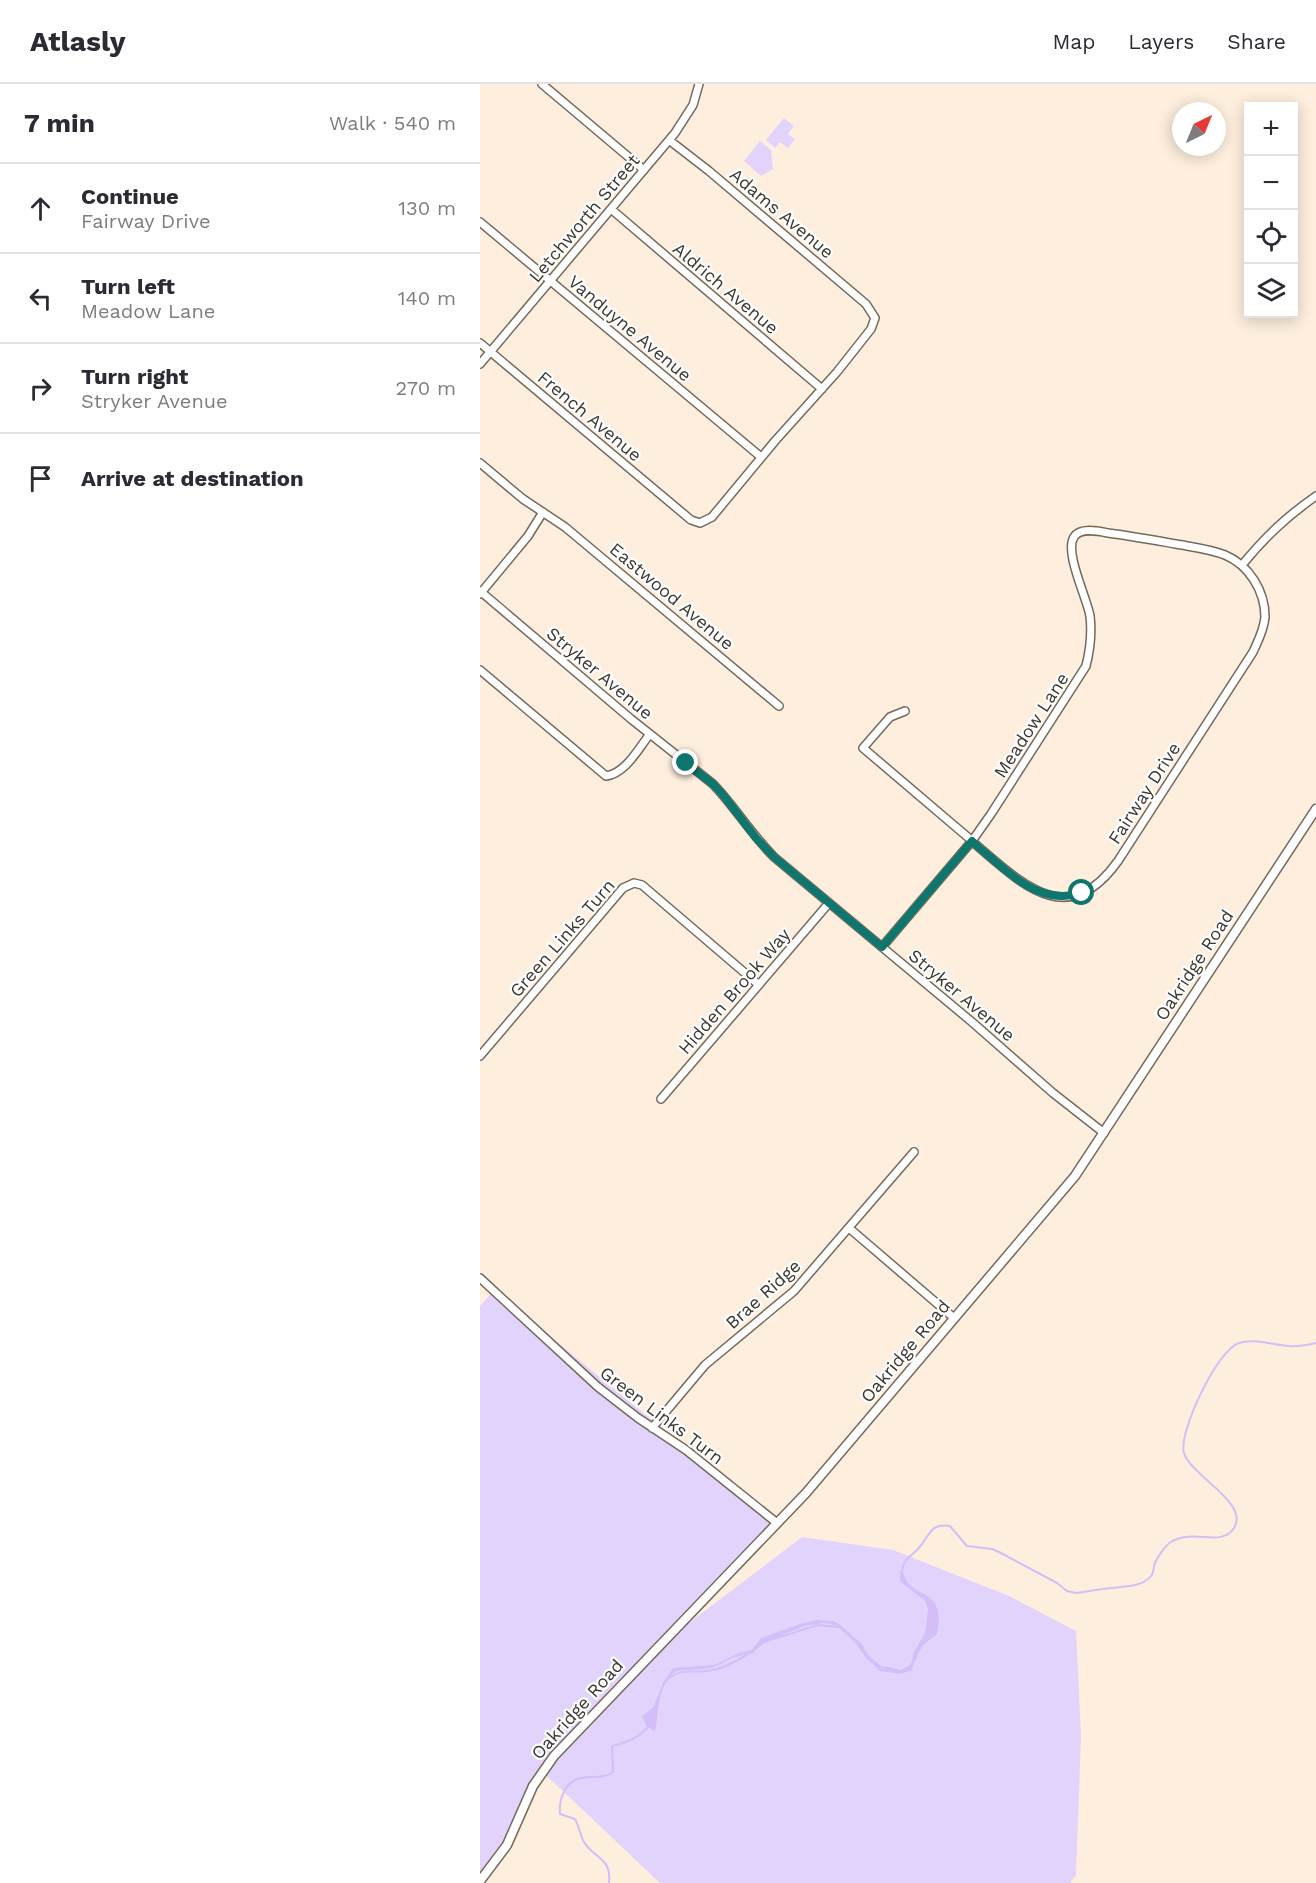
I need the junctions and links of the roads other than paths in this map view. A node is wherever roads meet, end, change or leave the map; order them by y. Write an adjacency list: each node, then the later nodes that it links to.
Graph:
1 (542, 84): 4 (street)
2 (699, 84): 3 (street, Letchworth Street)
3 (669, 140): 4 (street, Letchworth Street); 11 (street, Adams Avenue)
4 (644, 170): 5 (street, Letchworth Street)
5 (611, 209): 7 (street, Letchworth Street); 11 (street, Aldrich Avenue)
6 (480, 222): 7 (street, Vanduyne Avenue)
7 (551, 281): 9 (street, Letchworth Street); 12 (street, Vanduyne Avenue)
8 (480, 343): 9 (street, French Avenue)
9 (490, 352): 10 (street, Letchworth Street); 12 (street, French Avenue)
10 (480, 364)
11 (822, 389): 12 (street)
12 (761, 457)
13 (480, 463): 15 (street)
14 (1316, 496): 17 (street)
15 (543, 512): 18 (street); 20 (street, Eastwood Avenue)
16 (1128, 536): 17 (street, Fairway Drive); 24 (street, Meadow Lane)
17 (1242, 566): 24 (street, Fairway Drive)
18 (480, 593): 22 (street, Stryker Avenue)
19 (480, 669): 22 (street)
20 (779, 706)
21 (905, 711): 24 (street, Fairway Drive)
22 (650, 734): 25 (street, Stryker Avenue)
23 (1316, 809): 30 (street, Oakridge Road)
24 (972, 841): 26 (street, Meadow Lane)
25 (830, 903): 26 (street, Stryker Avenue); 27 (street, Hidden Brook Way)
26 (882, 947): 30 (street, Stryker Avenue)
27 (759, 985): 28 (street, Green Links Turn); 29 (street, Hidden Brook Way)
28 (480, 1056)
29 (661, 1099)
30 (1104, 1133): 34 (street, Oakridge Road)
31 (914, 1152): 32 (street, Brae Ridge)
32 (849, 1228): 34 (street); 35 (street, Brae Ridge)
33 (480, 1278): 35 (street, Green Links Turn)
34 (954, 1318): 36 (street, Oakridge Road)
35 (652, 1428): 36 (street, Green Links Turn)
36 (777, 1523): 37 (street, Oakridge Road)
37 (480, 1881)

